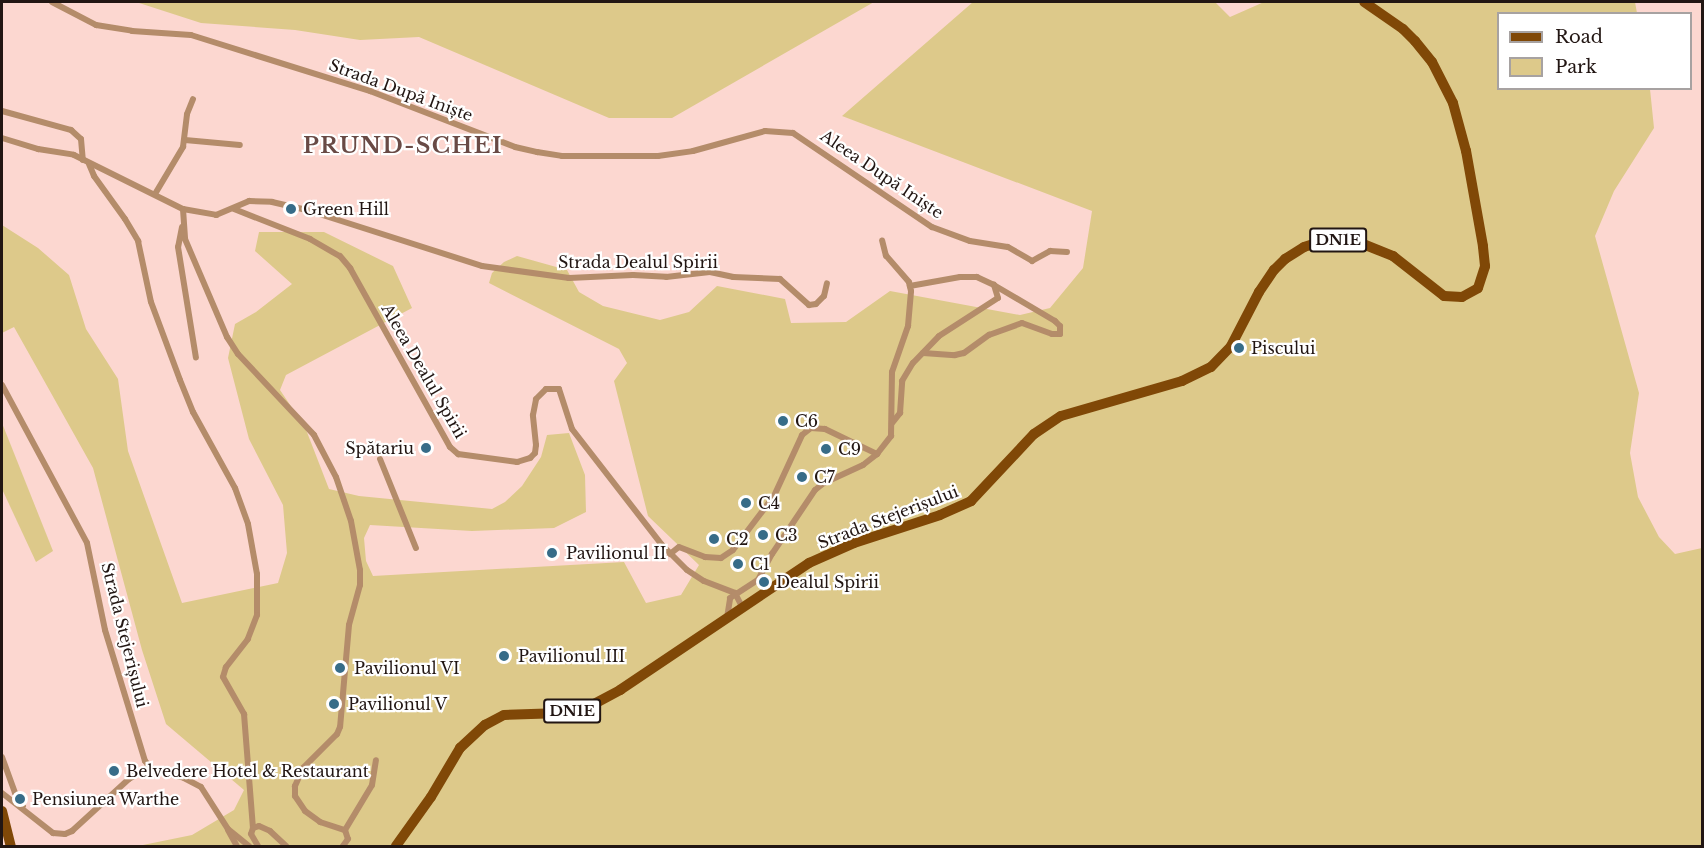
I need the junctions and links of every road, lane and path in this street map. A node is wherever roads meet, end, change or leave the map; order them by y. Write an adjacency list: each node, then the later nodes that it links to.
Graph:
1 (52, 2): 3 (street, Strada După Iniște)
2 (1364, 2): 29 (main road, Strada Stejerișului / DN1E)
3 (59, 4): 6 (street, Strada După Iniște)
4 (193, 99): 8 (street)
5 (2, 111): 10 (street)
6 (747, 136): 16 (street, Aleea După Iniște)
7 (2, 138): 10 (street, Strada Dealul Spirii)
8 (185, 140): 9 (street); 11 (street)
9 (240, 145)
10 (86, 162): 11 (street, Strada Dealul Spirii); 37 (street)
11 (155, 194): 13 (street, Strada Dealul Spirii)
12 (234, 208): 13 (street, Strada Dealul Spirii); 17 (street, Strada Dealul Spirii); 27 (street, Aleea Dealul Spirii)
13 (183, 209): 14 (street)
14 (184, 224): 21 (street); 40 (street)
15 (882, 240): 19 (street)
16 (1066, 252)
17 (828, 283)
18 (994, 285): 19 (street); 20 (street); 20 (street)
19 (910, 286): 23 (street)
20 (923, 353): 23 (street)
21 (196, 358)
22 (2, 385): 33 (street, Strada Stejerișului)
23 (892, 423): 24 (street)
24 (877, 454): 27 (street); 28 (street)
25 (380, 459): 26 (street)
26 (416, 548)
27 (670, 554): 28 (street, Aleea Dealul Spirii)
28 (735, 593): 29 (street); 30 (street)
29 (742, 607): 30 (main road, Strada Stejerișului / DN1E)
30 (727, 618): 47 (main road, Strada Stejerișului / DN1E)
31 (2, 757): 36 (street)
32 (376, 760): 40 (street)
33 (148, 767): 36 (street); 39 (street)
34 (2, 793): 36 (street)
35 (2, 810): 38 (main road)
36 (26, 811)
37 (253, 828): 44 (street); 45 (street)
38 (4, 829): 41 (main road)
39 (228, 829): 42 (street); 43 (street)
40 (345, 830): 46 (street)
41 (11, 846)
42 (237, 846)
43 (249, 846)
44 (258, 846)
45 (286, 846)
46 (343, 846)
47 (396, 846)

